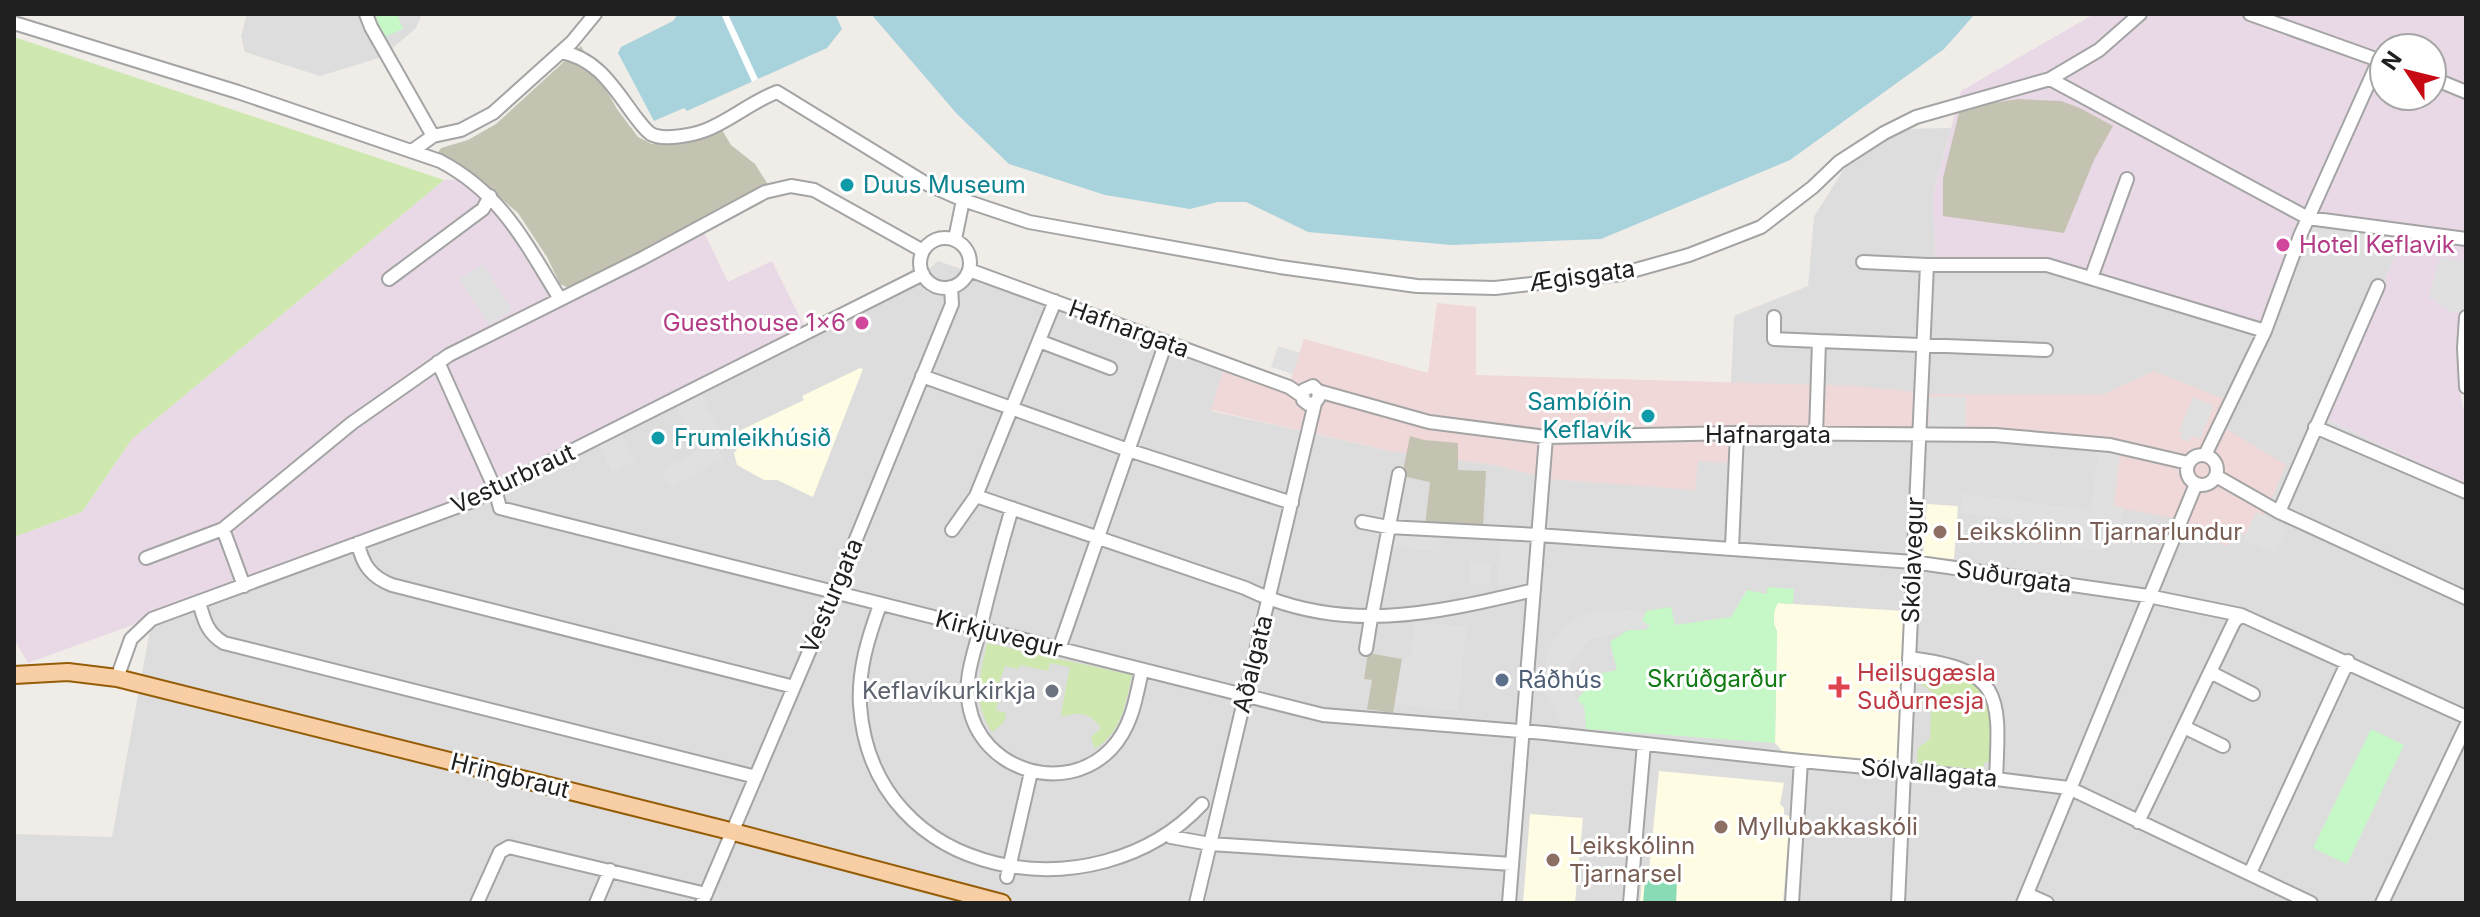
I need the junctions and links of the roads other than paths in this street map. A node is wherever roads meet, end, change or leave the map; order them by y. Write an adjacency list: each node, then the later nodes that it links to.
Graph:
1 (366, 14): 10 (street)
2 (595, 14): 6 (street)
3 (2140, 14): 8 (street, Ægisgata)
4 (2250, 14): 7 (street)
5 (14, 23): 11 (street)
6 (561, 52): 10 (street); 14 (street, Ægisgata)
7 (2368, 56)
8 (2050, 79): 14 (street, Ægisgata); 15 (street)
9 (2368, 89): 15 (street)
10 (433, 136): 11 (street)
11 (412, 151): 13 (street)
12 (2127, 179): 23 (street)
13 (490, 196): 24 (street); 27 (street)
14 (963, 200): 16 (street)
15 (2308, 218): 17 (street); 31 (street)
16 (955, 239): 18 (street); 21 (street)
17 (2466, 239)
18 (923, 251): 22 (street); 27 (street)
19 (1863, 262): 20 (street)
20 (1927, 265): 23 (street); 35 (street, Skólavegur)
21 (969, 270): 26 (street); 28 (street, Hafnargata)
22 (923, 274): 26 (street); 54 (street, Vesturbraut)
23 (2091, 278): 31 (street)
24 (389, 279)
25 (2378, 286): 43 (street)
26 (951, 287): 39 (street, Vesturgata)
27 (560, 299): 37 (street)
28 (1055, 301): 32 (street); 34 (street, Hafnargata)
29 (1774, 317): 33 (street)
30 (2466, 317): 40 (street)
31 (2265, 331): 49 (street)
32 (1039, 341): 38 (street, Hafnargata); 42 (street)
33 (1819, 341): 35 (street); 45 (street)
34 (1166, 342): 41 (street, Hafnargata); 48 (street)
35 (1923, 345): 36 (street); 46 (street, Skólavegur)
36 (2046, 350)
37 (438, 362): 54 (street); 62 (street)
38 (1110, 368)
39 (922, 376): 42 (street); 72 (street, Vesturgata)
40 (2466, 387)
41 (1311, 397): 47 (street, Hafnargata); 57 (street, Aðalgata)
42 (1012, 408): 48 (street); 56 (street)
43 (2315, 427): 55 (street); 59 (street)
44 (1737, 433): 45 (street, Hafnargata); 47 (street, Hafnargata); 67 (street)
45 (1816, 435): 46 (street, Hafnargata)
46 (1918, 435): 50 (street, Hafnargata); 69 (street, Skólavegur)
47 (1546, 437): 64 (street)
48 (1128, 450): 57 (street); 65 (street)
49 (2205, 455): 50 (street); 52 (street)
50 (2188, 463): 53 (street)
51 (1399, 474): 61 (street)
52 (2216, 476): 53 (street); 59 (street)
53 (2196, 484): 73 (street)
54 (495, 489): 66 (street, Vesturbraut); 72 (street, Kirkjuvegur)
55 (2466, 492)
56 (976, 496): 58 (street); 63 (street)
57 (1292, 503): 75 (street, Aðalgata)
58 (1012, 508): 65 (street); 80 (street)
59 (2279, 512): 74 (street)
60 (1362, 522): 61 (street, Suðurgata)
61 (1388, 527): 64 (street, Suðurgata); 78 (street)
62 (223, 529): 68 (street); 70 (street)
63 (952, 530)
64 (1538, 535): 67 (street, Suðurgata); 71 (street)
65 (1098, 536): 75 (street); 81 (street)
66 (358, 543): 70 (street, Vesturbraut); 89 (street)
67 (1732, 548): 69 (street, Suðurgata)
68 (146, 558)
69 (1913, 562): 73 (street, Suðurgata); 83 (street, Skólavegur)
70 (244, 586): 76 (street, Vesturbraut)
71 (1534, 590): 78 (street); 95 (street)
72 (834, 593): 77 (street, Kirkjuvegur); 89 (street, Vesturgata)
73 (2148, 596): 79 (street, Suðurgata); 103 (street)
74 (2466, 598)
75 (1269, 600): 78 (street); 91 (street, Aðalgata)
76 (199, 602): 88 (street, Vesturbraut); 101 (street)
77 (880, 605): 80 (street, Kirkjuvegur); 112 (street)
78 (1372, 614): 82 (street)
79 (2241, 615): 84 (street, Suðurgata); 86 (street)
80 (980, 629): 81 (street, Kirkjuvegur); 100 (street)
81 (1059, 649): 85 (street, Kirkjuvegur)
82 (1366, 649)
83 (1909, 658): 99 (street, Skólavegur); 102 (street)
84 (2348, 661): 92 (street, Suðurgata); 111 (street)
85 (1142, 670): 91 (street, Kirkjuvegur); 100 (street)
86 (2210, 672): 90 (street); 94 (street)
87 (14, 675): 88 (main road, Hringbraut)
88 (117, 678): 106 (main road, Hringbraut)
89 (794, 687): 101 (street, Vesturgata)
90 (2253, 694)
91 (1246, 696): 95 (street, Kirkjuvegur); 108 (street, Aðalgata)
92 (2466, 717)
93 (2466, 726): 129 (street)
94 (2184, 727): 97 (street); 105 (street)
95 (1523, 731): 96 (street, Sólvallagata); 109 (street)
96 (1644, 744): 98 (street, Sólvallagata); 124 (street)
97 (2223, 746)
98 (1801, 761): 99 (street, Sólvallagata); 125 (street)
99 (1904, 770): 102 (street, Sólvallagata); 126 (street, Skólavegur)
100 (1031, 772): 112 (street)
101 (756, 777): 106 (street, Vesturgata)
102 (1996, 779): 103 (street, Sólvallagata)
103 (2069, 788): 105 (street, Sólvallagata); 118 (street)
104 (1202, 804): 107 (street)
105 (2138, 822): 111 (street, Sólvallagata)
106 (732, 832): 117 (street, Vesturgata); 121 (main road, Hringbraut)
107 (1171, 837): 108 (street); 113 (street)
108 (1210, 844): 109 (street); 122 (street, Aðalgata)
109 (1512, 864): 123 (street)
110 (610, 870): 117 (street); 119 (street); 120 (street)
111 (2250, 873): 128 (street, Sólvallagata)
112 (1007, 877): 114 (street)
113 (1092, 877)
114 (1024, 880)
115 (1041, 882): 116 (street)
116 (1058, 882)
117 (704, 898)
118 (2025, 898): 127 (street)
119 (477, 903)
120 (596, 903)
121 (1002, 903)
122 (1196, 903)
123 (1509, 903)
124 (1630, 903)
125 (1792, 903)
126 (1898, 903)
127 (2047, 903)
128 (2311, 903)
129 (2382, 903)

